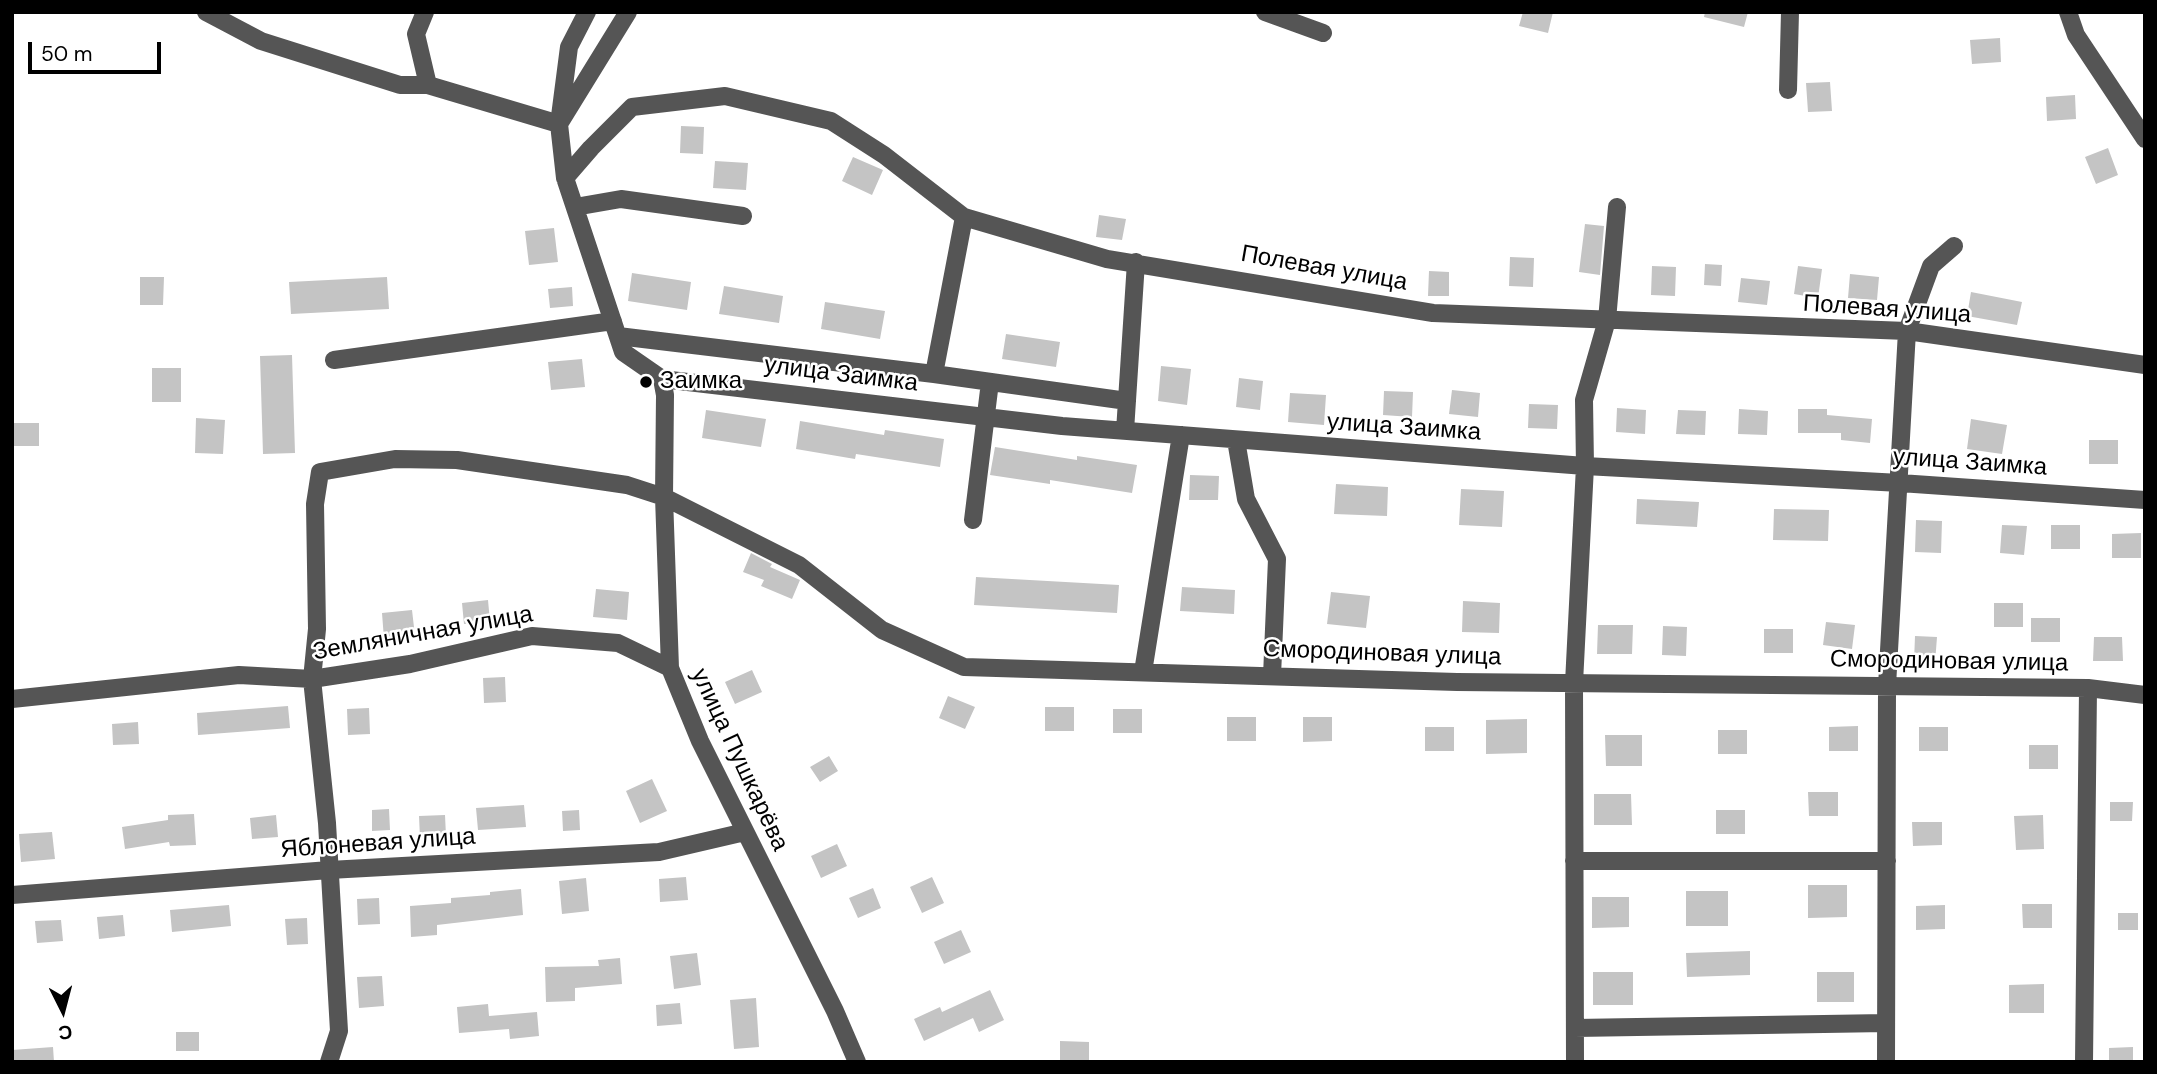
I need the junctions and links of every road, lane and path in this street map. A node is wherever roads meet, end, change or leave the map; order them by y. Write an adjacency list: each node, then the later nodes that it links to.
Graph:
1 (206, 12): 9 (street)
2 (425, 12): 9 (street)
3 (587, 12): 11 (street)
4 (628, 12): 11 (street)
5 (1265, 12): 8 (street)
6 (1790, 12): 10 (street)
7 (2068, 12): 12 (street)
8 (1323, 33)
9 (428, 85): 11 (street)
10 (1788, 90)
11 (559, 124): 13 (street)
12 (2145, 139)
13 (565, 178): 14 (street); 17 (street, Полевая улица)
14 (575, 207): 16 (street); 22 (street)
15 (1617, 207): 20 (street)
16 (743, 216)
17 (964, 217): 19 (street, Полевая улица); 25 (street)
18 (1954, 246): 21 (street)
19 (1136, 262): 20 (street, Полевая улица); 28 (street)
20 (1607, 320): 21 (street, Полевая улица); 33 (street)
21 (1907, 331): 24 (street, Полевая улица); 34 (street)
22 (618, 336): 23 (street); 25 (street); 26 (street)
23 (334, 360)
24 (2145, 365)
25 (934, 374): 27 (street)
26 (662, 379): 29 (street, улица Заимка); 35 (street, улица Пушкарёва)
27 (990, 382): 28 (street); 29 (street)
28 (1127, 401): 30 (street)
29 (985, 417): 30 (street, улица Заимка); 37 (street)
30 (1125, 431): 31 (street, улица Заимка)
31 (1181, 435): 32 (street, улица Заимка); 39 (street)
32 (1236, 440): 33 (street, улица Заимка); 40 (street)
33 (1585, 466): 34 (street, улица Заимка); 42 (street)
34 (1900, 483): 36 (street, улица Заимка); 43 (street)
35 (664, 498): 38 (street, улица Пушкарёва); 39 (street, Смородиновая улица); 41 (street, Смородиновая улица)
36 (2145, 500)
37 (973, 520)
38 (670, 668): 41 (street, Земляничная улица); 47 (street, улица Пушкарёва)
39 (1143, 672): 40 (street, Смородиновая улица)
40 (1272, 676): 42 (street, Смородиновая улица)
41 (312, 680): 46 (street, Земляничная улица); 50 (street)
42 (1574, 683): 43 (street, Смородиновая улица); 48 (street)
43 (1887, 686): 44 (street, Смородиновая улица); 49 (street)
44 (2088, 688): 45 (street, Смородиновая улица); 58 (street)
45 (2145, 695)
46 (12, 699)
47 (744, 832): 50 (street, Яблоневая улица); 55 (street, улица Пушкарёва)
48 (1574, 861): 49 (street); 53 (street)
49 (1886, 861): 52 (street)
50 (329, 870): 51 (street, Яблоневая улица); 54 (street)
51 (12, 895)
52 (1886, 1023): 53 (street); 57 (street)
53 (1575, 1028): 56 (street)
54 (329, 1062)
55 (857, 1062)
56 (1575, 1062)
57 (1886, 1062)
58 (2084, 1062)

